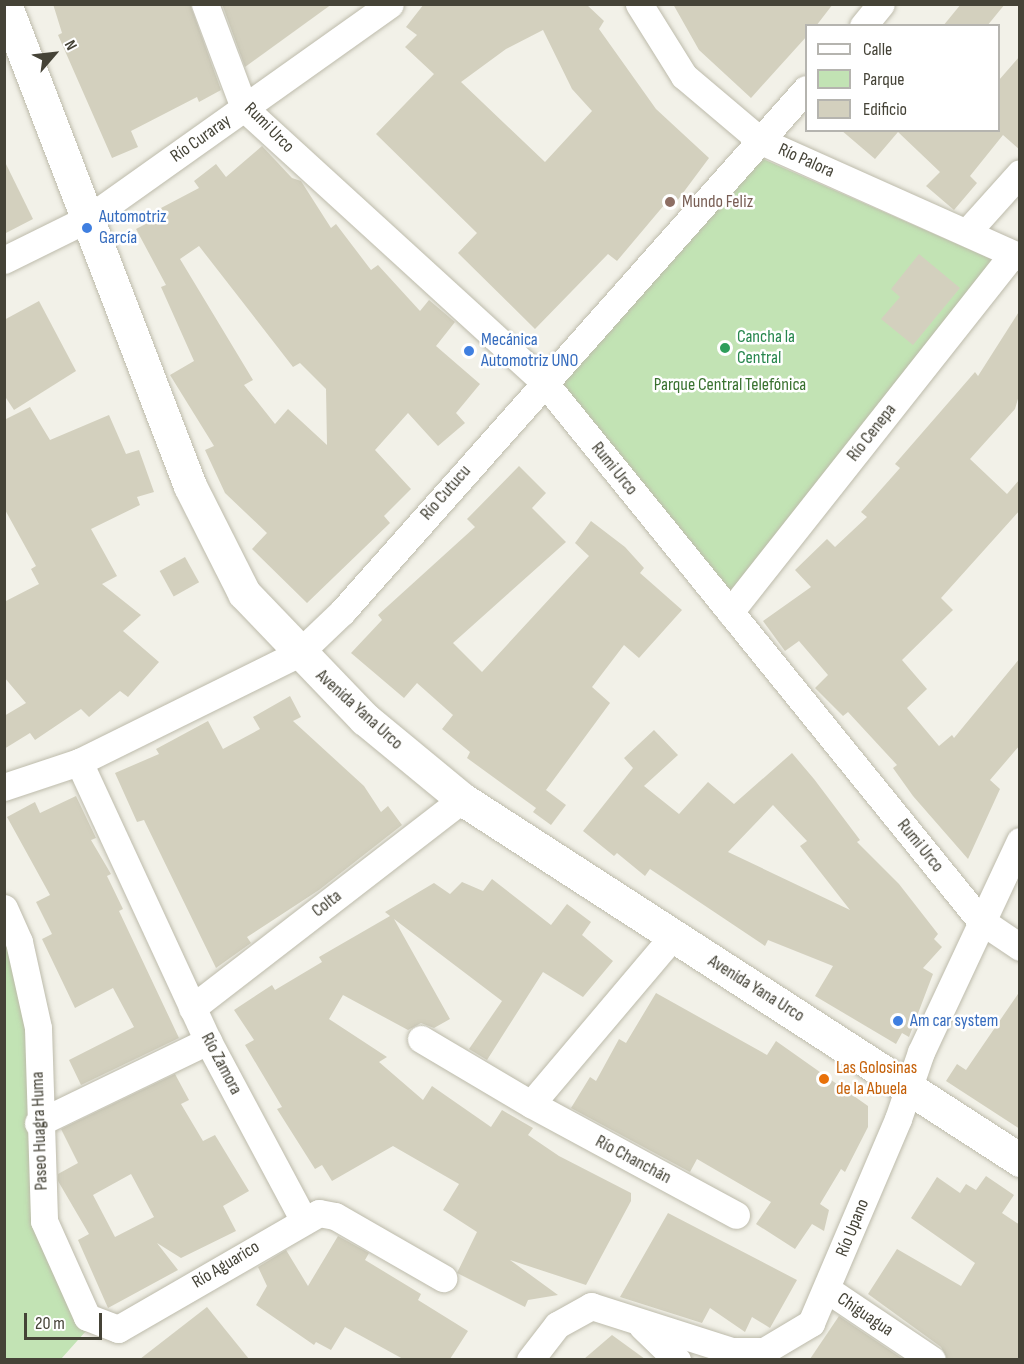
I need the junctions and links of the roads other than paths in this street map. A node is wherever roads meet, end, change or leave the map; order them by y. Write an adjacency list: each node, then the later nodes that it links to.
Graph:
1 (5, 4): 11 (street, Avenida Yana Urco)
2 (205, 4): 8 (street, Rumi Urco)
3 (390, 4): 8 (street, Río Curaray)
4 (639, 4): 9 (street, Río Palora)
5 (881, 4): 6 (street)
6 (864, 24)
7 (805, 91): 9 (street, Río Cutucu)
8 (244, 108): 11 (street, Río Curaray); 15 (street, Rumi Urco)
9 (761, 141): 12 (street, Río Palora); 15 (street, Río Cutucu)
10 (1020, 173): 12 (street)
11 (89, 218): 14 (street, Río Curaray); 17 (street, Avenida Yana Urco)
12 (967, 232): 13 (street, Río Palora)
13 (1016, 256): 16 (street, Río Cenepa)
14 (4, 260)
15 (544, 382): 16 (street, Rumi Urco); 17 (street, Río Cutucu)
16 (730, 612): 23 (street, Rumi Urco)
17 (297, 654): 18 (street, Río Cutucu); 20 (street, Avenida Yana Urco)
18 (79, 762): 19 (street, Río Cutucu); 26 (street, Río Zamora)
19 (4, 787)
20 (462, 799): 24 (street, Avenida Yana Urco); 26 (street, Colta)
21 (1020, 841): 23 (street, Río Upano)
22 (4, 908): 31 (street, Paseo Huagra Huma)
23 (980, 920): 25 (street, Rumi Urco); 29 (street, Río Upano)
24 (673, 936): 29 (street, Avenida Yana Urco); 30 (street)
25 (1020, 946)
26 (192, 1008): 28 (street, Río Zamora)
27 (421, 1039): 30 (street, Río Chanchán)
28 (208, 1041): 31 (street); 34 (street, Río Zamora)
29 (908, 1085): 32 (street, Avenida Yana Urco); 36 (street, Río Upano)
30 (531, 1104): 33 (street, Río Chanchán)
31 (38, 1124): 38 (street, Paseo Huagra Huma)
32 (1020, 1160)
33 (736, 1215)
34 (303, 1219): 35 (street); 38 (street, Río Aguarico)
35 (443, 1278)
36 (828, 1290): 37 (street, Río Upano); 41 (street, Chiguagua)
37 (636, 1322): 39 (street, Río Upano); 40 (street)
38 (117, 1329)
39 (530, 1359)
40 (677, 1359)
41 (932, 1359)

